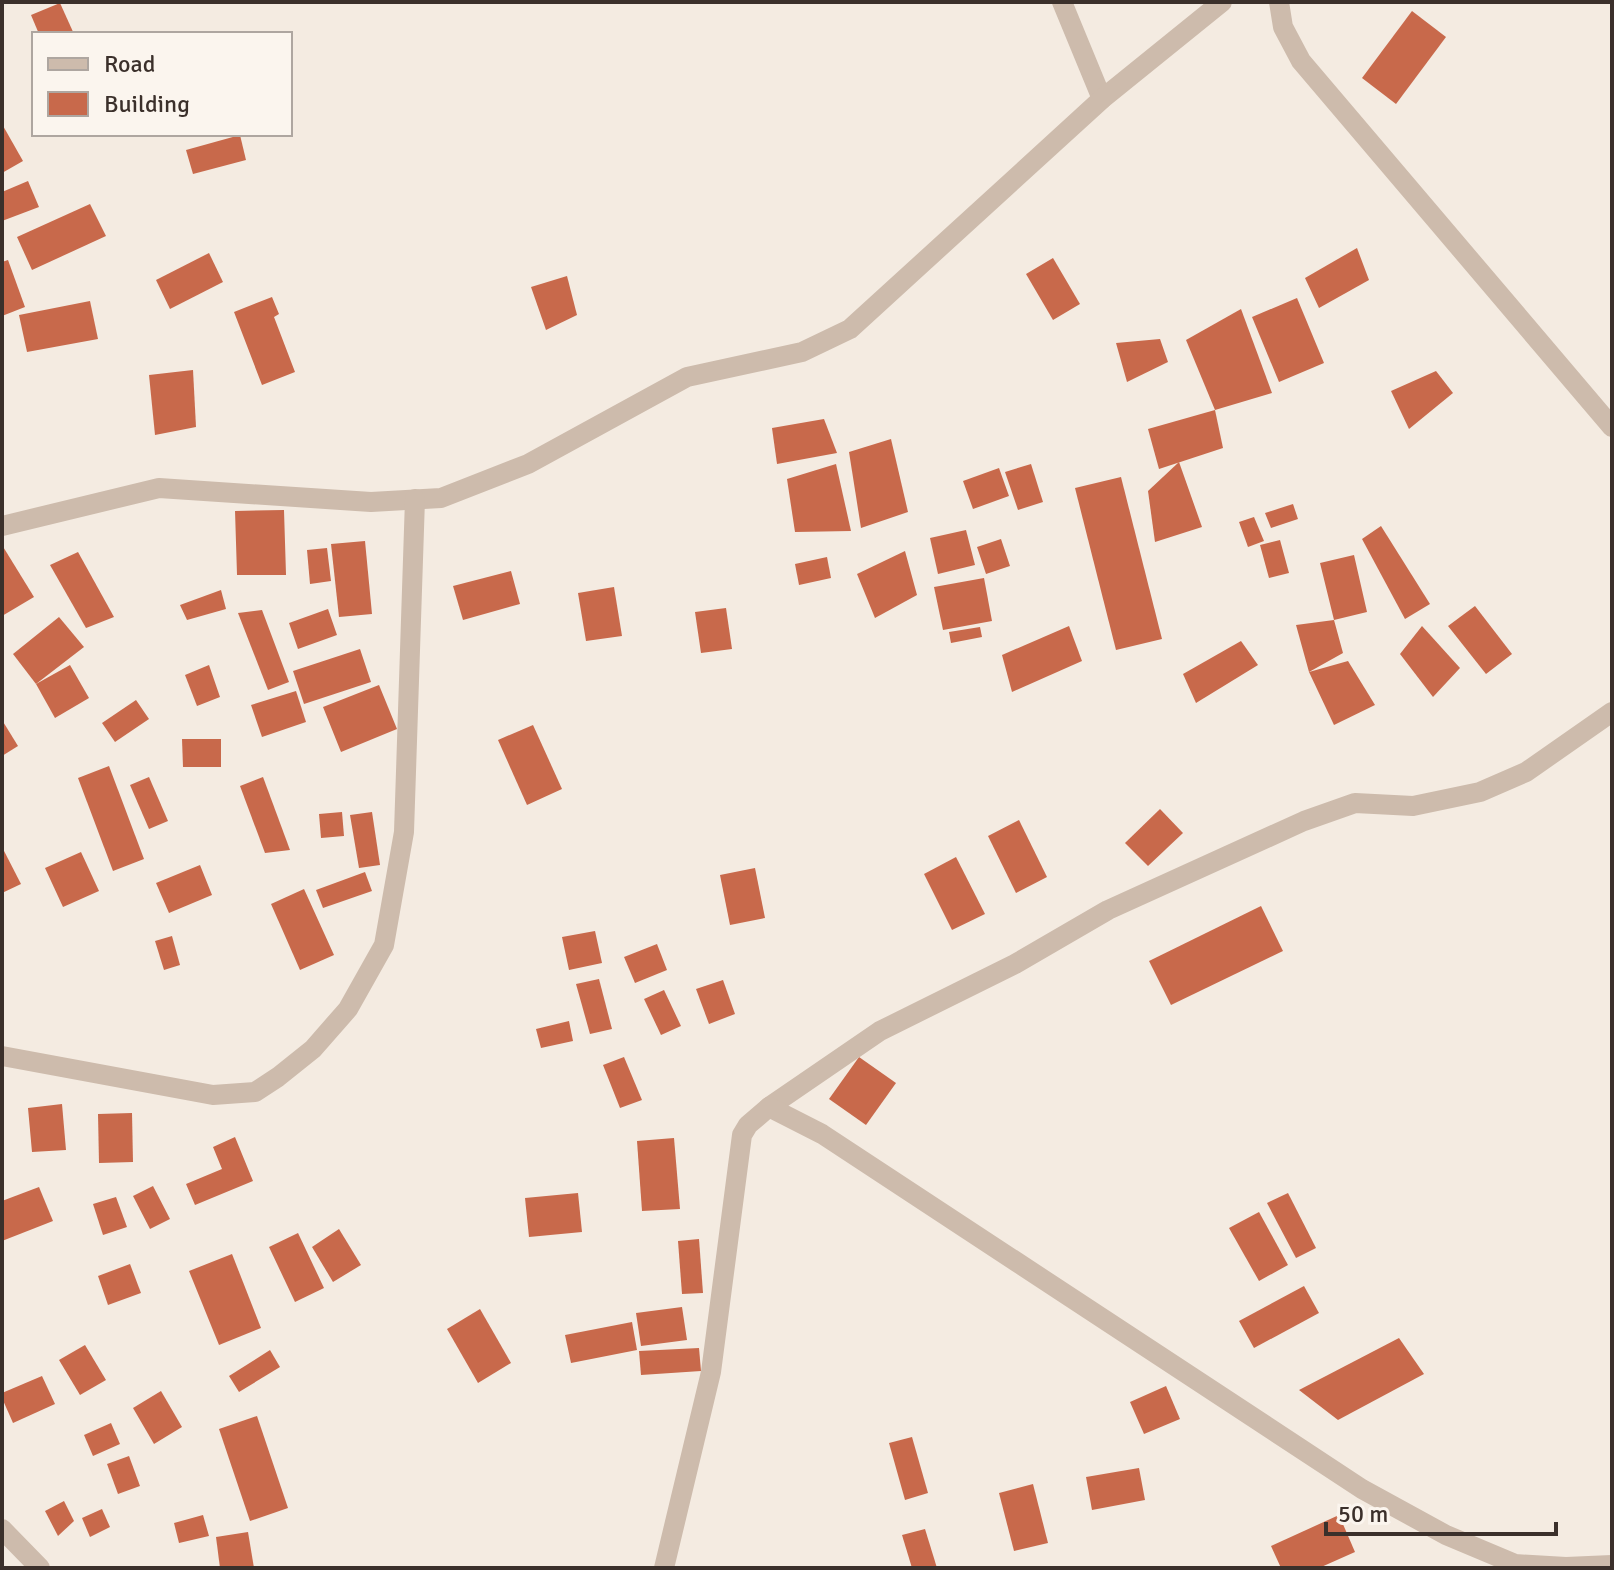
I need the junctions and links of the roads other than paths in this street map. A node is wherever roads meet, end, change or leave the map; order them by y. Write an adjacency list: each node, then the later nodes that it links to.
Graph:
1 (1062, 2): 4 (street)
2 (1222, 2): 4 (street)
3 (1279, 2): 5 (street)
4 (1102, 99): 6 (street)
5 (1612, 427)
6 (415, 499): 7 (street); 9 (street)
7 (2, 526)
8 (1612, 712): 10 (street)
9 (2, 1056)
10 (769, 1107): 12 (street); 15 (street)
11 (2, 1529): 14 (street)
12 (1515, 1564): 13 (street); 16 (street)
13 (1612, 1565)
14 (40, 1568)
15 (664, 1568)
16 (1493, 1568)

